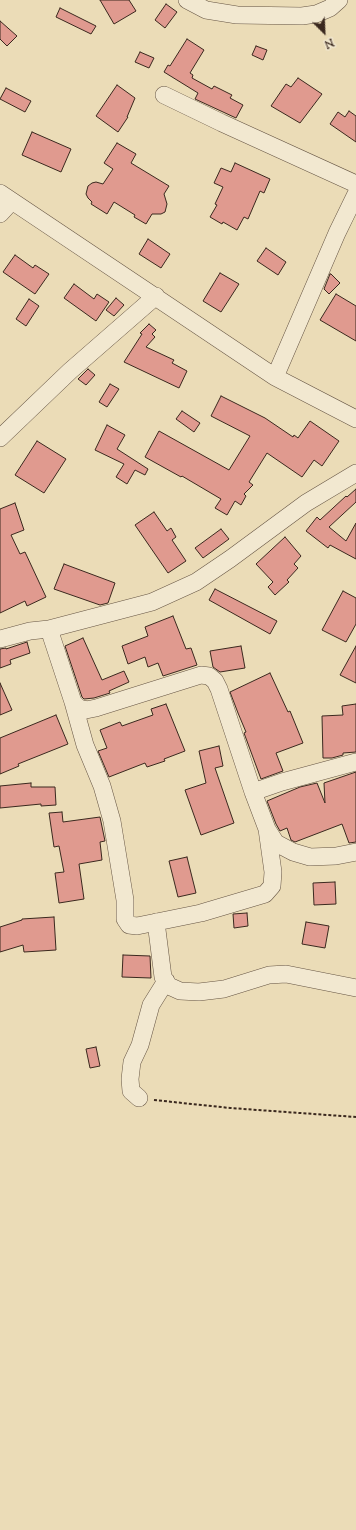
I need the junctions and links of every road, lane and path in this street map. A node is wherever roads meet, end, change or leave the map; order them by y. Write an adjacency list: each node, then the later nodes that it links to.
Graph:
1 (187, 0): 2 (street)
2 (339, 0)
3 (164, 95): 4 (street)
4 (356, 184)
5 (356, 194): 9 (street)
6 (6, 197): 7 (street); 8 (street)
7 (0, 214)
8 (156, 296): 9 (street); 11 (street)
9 (276, 377): 10 (street)
10 (356, 419)
11 (0, 438)
12 (356, 473): 13 (street)
13 (49, 629): 14 (street); 15 (street)
14 (0, 639)
15 (73, 702): 17 (street); 20 (street)
16 (356, 762): 17 (street)
17 (253, 792): 18 (street)
18 (267, 829): 19 (street); 20 (street)
19 (356, 852)
20 (156, 922): 21 (street)
21 (166, 981): 22 (street); 23 (street)
22 (356, 988)
23 (138, 1098): 24 (path)
24 (356, 1117)

